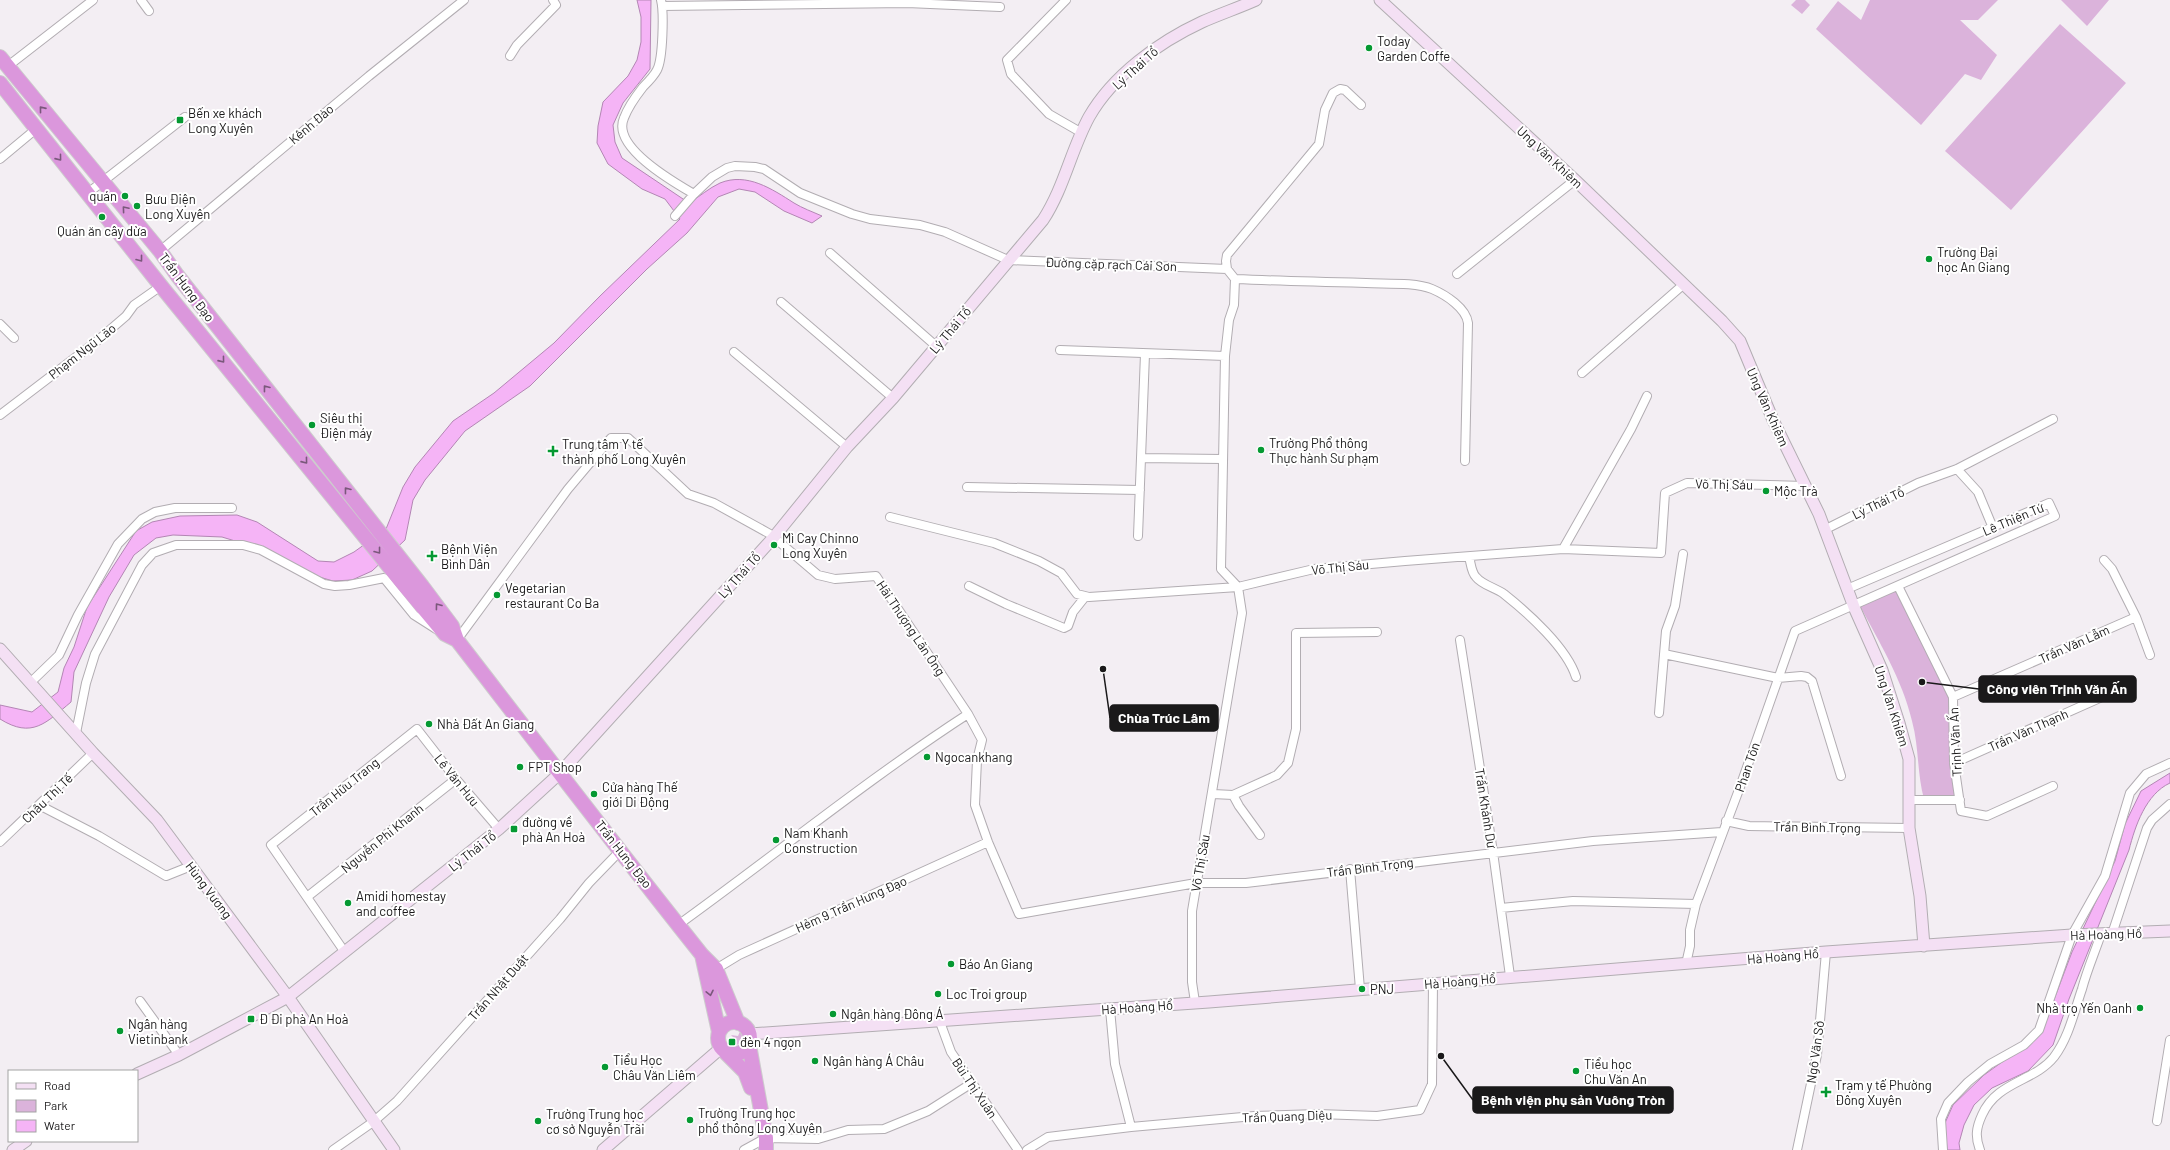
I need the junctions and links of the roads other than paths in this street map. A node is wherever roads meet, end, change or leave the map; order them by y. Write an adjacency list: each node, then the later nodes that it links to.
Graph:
1 (93, 0): 12 (street)
2 (141, 0): 10 (street)
3 (464, 0): 24 (street, Kênh Đào)
4 (553, 0): 11 (street)
5 (1066, 0): 17 (street)
6 (1256, 0): 17 (street, Lý Thái Tổ)
7 (1380, 0): 19 (street, Ung Văn Khiêm)
8 (662, 3): 9 (street); 22 (street)
9 (1000, 7)
10 (149, 11)
11 (510, 56)
12 (4, 62): 20 (highway, Trần Hưng Đạo, one-way to 12)
13 (0, 83): 16 (highway, Trần Hưng Đạo)
14 (1361, 105): 27 (street)
15 (185, 117): 20 (street)
16 (36, 129): 18 (street); 21 (highway, Trần Hưng Đạo, one-way to 21)
17 (1082, 132): 26 (street, Lý Thái Tổ)
18 (0, 159)
19 (1575, 180): 28 (street); 31 (street, Ung Văn Khiêm)
20 (102, 181): 21 (street); 24 (highway, Trần Hưng Đạo, one-way to 20)
21 (88, 193): 32 (highway, Trần Hưng Đạo, one-way to 32)
22 (692, 196): 23 (street, Đường cặp rạch Cái Sơn); 26 (street, Đường cặp rạch Cái Sơn)
23 (675, 216)
24 (160, 251): 29 (highway, Trần Hưng Đạo)
25 (830, 253): 36 (street)
26 (1008, 260): 27 (street, Đường cặp rạch Cái Sơn); 36 (street, Lý Thái Tổ)
27 (1227, 269): 30 (street)
28 (1457, 274)
29 (176, 275): 32 (highway); 72 (highway, Trần Hưng Đạo, one-way to 29)
30 (1235, 279): 40 (street); 49 (street)
31 (1684, 284): 41 (street); 51 (street, Ung Văn Khiêm)
32 (161, 286): 44 (street, Phạm Ngũ Lão); 72 (highway, Trần Hưng Đạo, one-way to 72)
33 (781, 302): 43 (street)
34 (0, 324): 35 (street)
35 (14, 338)
36 (936, 346): 43 (street, Lý Thái Tổ)
37 (1060, 350): 39 (street)
38 (734, 352): 46 (street)
39 (1145, 354): 40 (street); 47 (street)
40 (1225, 356): 48 (street)
41 (1582, 373)
42 (1647, 396): 60 (street)
43 (893, 398): 46 (street, Lý Thái Tổ)
44 (0, 414)
45 (2054, 419): 50 (street, Lý Thái Tổ)
46 (847, 447): 59 (street, Lý Thái Tổ)
47 (1141, 458): 48 (street); 53 (street)
48 (1222, 459): 66 (street)
49 (1465, 461)
50 (1956, 469): 56 (street); 57 (street, Lý Thái Tổ)
51 (1805, 486): 57 (street, Ung Văn Khiêm); 60 (street, Võ Thị Sáu)
52 (967, 487): 53 (street)
53 (1140, 490): 58 (street)
54 (232, 508): 79 (street)
55 (890, 517): 68 (street)
56 (1993, 528): 65 (street, Lê Thiện Tứ); 67 (street, Lê Thiện Tứ)
57 (1824, 530): 67 (street, Ung Văn Khiêm)
58 (1138, 536)
59 (774, 537): 72 (street, Hãi Thượng Lãn Ông); 83 (street, Hãi Thượng Lãn Ông); 89 (street, Lý Thái Tổ)
60 (1563, 549): 62 (street, Võ Thị Sáu)
61 (1683, 554): 75 (street)
62 (1469, 557): 66 (street, Võ Thị Sáu); 77 (street)
63 (2104, 560): 70 (street)
64 (969, 586): 68 (street)
65 (1898, 586): 69 (street, Lê Thiện Tứ); 80 (street, Trịnh Văn Ấn)
66 (1238, 587): 68 (street); 93 (street, Võ Thị Sáu)
67 (1848, 589): 69 (street, Ung Văn Khiêm)
68 (1085, 597)
69 (1854, 607): 78 (street, Phan Tôn); 95 (street, Ung Văn Khiêm)
70 (2136, 617): 76 (street); 80 (street, Trần Văn Lẫm)
71 (1377, 632): 94 (street)
72 (451, 637): 85 (street); 89 (highway, Trần Hưng Đạo)
73 (1460, 640): 107 (street, Trần Khánh Dư)
74 (0, 649): 79 (street, Hùng Vương)
75 (1664, 654): 78 (street); 82 (street)
76 (2150, 655)
77 (1576, 677)
78 (1778, 678): 90 (street); 99 (street, Phan Tôn)
79 (31, 684): 85 (street, Hùng Vương)
80 (1952, 697): 87 (street, Trịnh Văn Ấn)
81 (2102, 697): 87 (street, Trần Văn Thạnh)
82 (1659, 713)
83 (968, 714): 105 (street, Hãi Thượng Lãn Ông); 115 (street)
84 (416, 729): 91 (street, Lê Văn Hưu); 111 (street, Trần Hữu Trang)
85 (74, 731): 86 (street, Hùng Vương)
86 (93, 753): 98 (street, Châu Thị Tế); 108 (street, Hùng Vương)
87 (1954, 763): 96 (street, Trịnh Văn Ấn)
88 (2170, 764): 118 (street)
89 (559, 774): 101 (street, Lý Thái Tổ); 106 (highway, Trần Hưng Đạo)
90 (1841, 776)
91 (456, 779): 101 (street, Lê Văn Hưu); 111 (street, Nguyễn Phi Khanh)
92 (2054, 786): 96 (street, Trịnh Văn Ấn)
93 (1213, 794): 94 (street); 110 (street, Võ Thị Sáu)
94 (1233, 795): 103 (street)
95 (1909, 800): 96 (street); 100 (street, Ung Văn Khiêm)
96 (1960, 800)
97 (2170, 804): 117 (street)
98 (40, 805): 104 (street, Châu Thị Tế); 108 (street)
99 (1726, 821): 100 (street, Trần Bình Trọng); 102 (street, Phan Tôn)
100 (1909, 828): 119 (street, Ung Văn Khiêm)
101 (499, 829): 120 (street, Lý Thái Tổ)
102 (1722, 832): 107 (street, Trần Bình Trọng); 112 (street, Phan Tôn)
103 (1260, 835)
104 (0, 842)
105 (988, 842): 114 (street, Hãi Thượng Lãn Ông); 124 (street, Hẻm 9 Trần Hưng Đạo)
106 (621, 850): 115 (highway, Trần Hưng Đạo); 142 (street, Trần Nhật Duật)
107 (1493, 852): 109 (street, Trần Bình Trọng); 113 (street, Trần Khánh Dư)
108 (191, 866): 128 (street, Hùng Vương)
109 (1350, 869): 110 (street, Trần Bình Trọng); 127 (street)
110 (1196, 883): 114 (street, Trần Bình Trọng); 130 (street, Võ Thị Sáu)
111 (308, 897): 120 (street)
112 (1696, 904): 113 (street); 123 (street, Phan Tôn)
113 (1501, 908): 125 (street, Trần Khánh Dư)
114 (1019, 914)
115 (678, 925): 122 (highway, Trần Hưng Đạo)
116 (2170, 931): 117 (street, Hà Hoàng Hổ)
117 (2104, 934): 118 (street, Hà Hoàng Hổ); 155 (street)
118 (2073, 935): 119 (street, Hà Hoàng Hổ); 154 (street)
119 (1924, 946): 121 (street, Hà Hoàng Hổ)
120 (344, 951): 128 (street, Lý Thái Tổ)
121 (1826, 952): 123 (street, Hà Hoàng Hổ); 153 (street, Ngô Văn Sở)
122 (702, 955): 124 (highway, Trần Hưng Đạo); 134 (highway, Trần Hưng Đạo, one-way to 134)
123 (1686, 964): 125 (street, Hà Hoàng Hổ)
124 (716, 969): 133 (highway, Trần Hưng Đạo)
125 (1510, 976): 126 (street, Hà Hoàng Hổ)
126 (1433, 983): 127 (street, Hà Hoàng Hổ); 143 (street, Trần Quang Diệu)
127 (1360, 988): 130 (street, Hà Hoàng Hổ)
128 (288, 997): 138 (street, Lý Thái Tổ); 142 (street, Hùng Vương)
129 (140, 1001): 138 (street)
130 (1195, 1002): 131 (street, Hà Hoàng Hổ)
131 (1110, 1009): 132 (street, Hà Hoàng Hổ); 143 (street)
132 (940, 1022): 135 (street, Hà Hoàng Hổ); 140 (street, Bùi Thị Xuân)
133 (738, 1023): 134 (highway); 135 (highway)
134 (719, 1032): 137 (highway)
135 (749, 1040): 137 (highway); 145 (highway)
136 (2170, 1040): 141 (street)
137 (724, 1051): 145 (highway); 149 (street)
138 (179, 1055): 139 (street, Lý Thái Tổ)
139 (138, 1074)
140 (972, 1083): 145 (street); 151 (street, Bùi Thị Xuân)
141 (2157, 1121)
142 (374, 1122): 147 (street, Trần Nhật Duật); 148 (street, Hùng Vương)
143 (1131, 1127): 152 (street, Trần Quang Diệu)
144 (25, 1142): 146 (street)
145 (766, 1144): 150 (street)
146 (13, 1150)
147 (333, 1150)
148 (394, 1150)
149 (603, 1150)
150 (744, 1150)
151 (1018, 1150)
152 (1027, 1150)
153 (1797, 1150)
154 (1943, 1150)
155 (1980, 1150)

